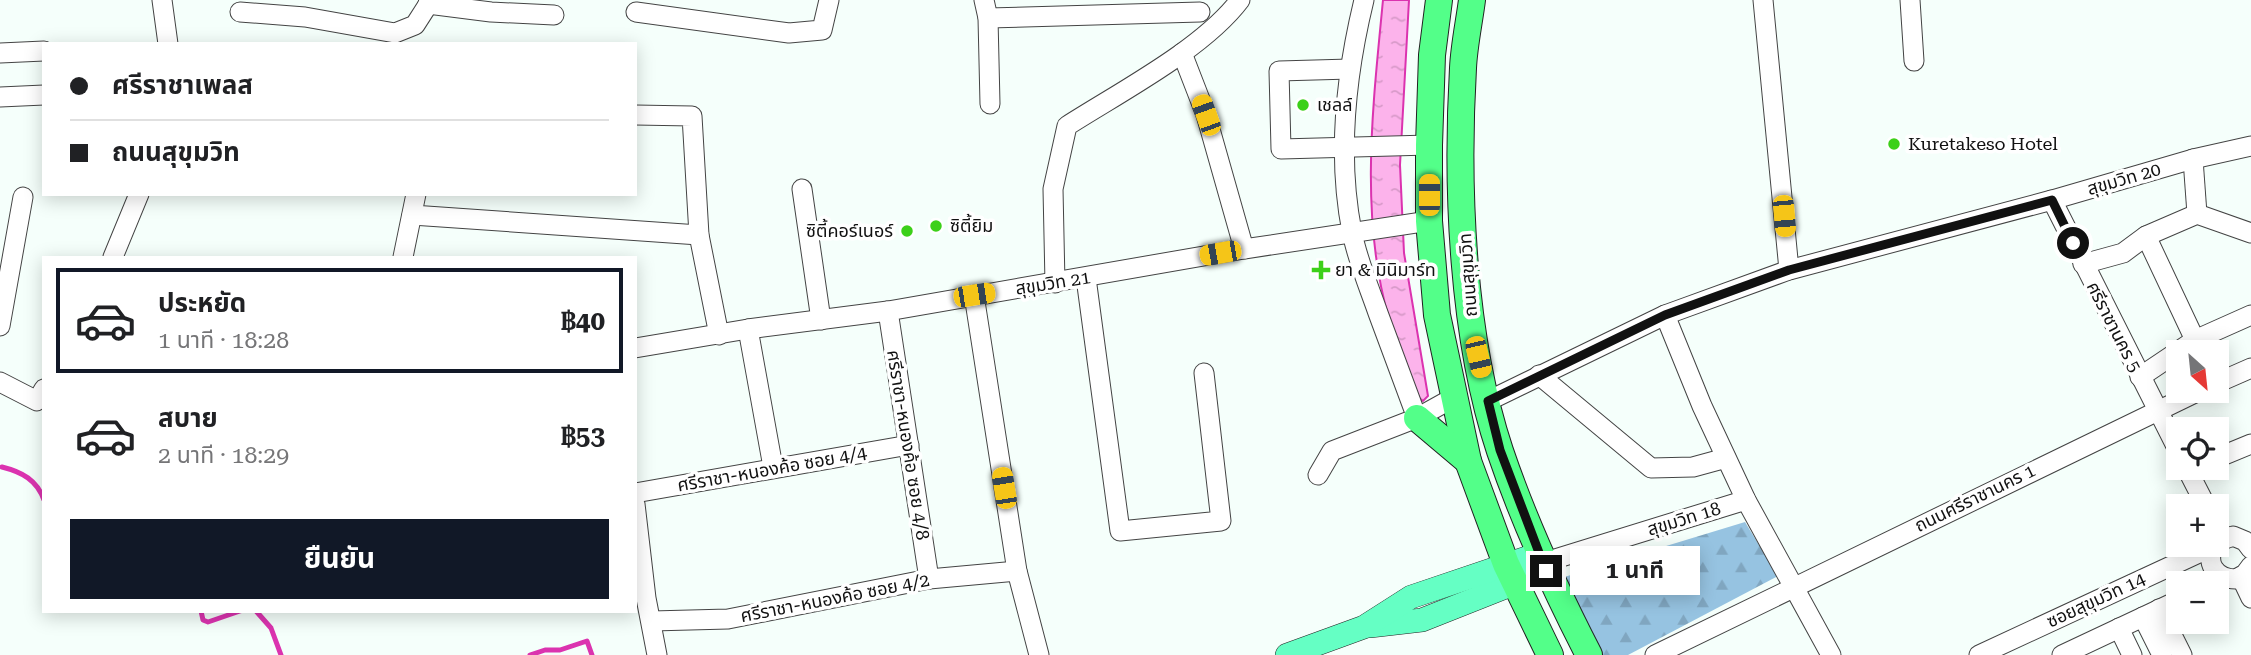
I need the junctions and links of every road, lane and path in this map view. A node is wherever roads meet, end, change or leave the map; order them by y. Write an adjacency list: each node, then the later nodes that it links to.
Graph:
1 (162, 0): 15 (street)
2 (829, 0): 12 (street)
3 (1240, 0): 18 (street)
4 (1364, 0): 20 (street)
5 (1439, 0): 25 (highway, ถนนสุขุมวิท)
6 (1472, 0): 67 (highway, ถนนสุขุมวิท)
7 (1763, 0): 45 (street)
8 (1910, 0): 19 (street)
9 (429, 2): 11 (street); 14 (street)
10 (986, 9): 13 (street); 23 (street)
11 (240, 12)
12 (636, 12)
13 (1200, 12)
14 (554, 15)
15 (168, 42)
16 (42, 51): 17 (street)
17 (0, 53)
18 (1182, 53): 41 (street); 47 (street)
19 (1914, 61)
20 (1350, 69): 26 (street); 26 (street)
21 (42, 95): 22 (street)
22 (0, 97)
23 (990, 104)
24 (637, 115): 39 (street)
25 (1417, 145): 26 (street); 36 (highway, ถนนสุขุมวิท)
26 (1345, 146): 37 (street)
27 (2251, 146): 28 (street, สุขุมวิท 20)
28 (2193, 159): 33 (street, สุขุมวิท 20); 34 (street)
29 (802, 188): 52 (street)
30 (138, 196): 42 (street)
31 (416, 196): 35 (street)
32 (23, 197): 53 (street)
33 (2052, 200): 44 (street, ศรีราชานคร 5); 45 (street, สุขุมวิท 20)
34 (2197, 214): 38 (street); 40 (street)
35 (412, 215): 39 (street); 43 (street)
36 (1417, 222): 37 (street, สุขุมวิท 21); 66 (highway, ถนนสุขุมวิท)
37 (1361, 231): 41 (street, สุขุมวิท 21); 70 (street)
38 (2251, 233)
39 (699, 235): 55 (street)
40 (2146, 236): 44 (street); 56 (street)
41 (1244, 249): 46 (street, สุขุมวิท 21)
42 (113, 256)
43 (403, 256)
44 (2083, 264): 62 (street, ศรีราชานคร 5)
45 (1789, 270): 50 (street, สุขุมวิท 20)
46 (1086, 278): 47 (street, สุขุมวิท 21); 60 (street)
47 (1055, 283): 48 (street, สุขุมวิท 21)
48 (974, 295): 49 (street, สุขุมวิท 21); 87 (street)
49 (888, 311): 52 (street, สุขุมวิท 21); 73 (street, ศรีราชา-หนองค้อ ซอย 4/8)
50 (1665, 315): 61 (street, สุขุมวิท 20); 75 (street)
51 (2251, 315): 56 (street)
52 (821, 320): 54 (street, สุขุมวิท 21)
53 (0, 326)
54 (748, 329): 55 (street, สุขุมวิท 21); 77 (street)
55 (719, 335): 57 (street, สุขุมวิท 21)
56 (2195, 340)
57 (637, 348)
58 (2166, 360): 62 (street)
59 (2251, 368): 63 (street)
60 (1204, 373)
61 (1539, 375): 67 (street, สุขุมวิท 20); 75 (street)
62 (2140, 377): 69 (street, ศรีราชานคร 5)
63 (2230, 377)
64 (0, 382): 65 (street)
65 (42, 392)
66 (1454, 398): 70 (street); 76 (highway, ถนนสุขุมวิท)
67 (1488, 401): 86 (highway, ถนนสุขุมวิท)
68 (2172, 403): 69 (street, ถนนศรีราชานคร 1)
69 (2157, 410): 71 (street, ศรีราชานคร 5); 91 (street, ถนนศรีราชานคร 1)
70 (1417, 418): 76 (highway); 78 (street)
71 (2166, 428)
72 (2251, 444): 74 (street)
73 (909, 445): 77 (street, ศรีราชา-หนองค้อ ซอย 4/4); 90 (street, ศรีราชา-หนองค้อ ซอย 4/8)
74 (2229, 453)
75 (1726, 458): 80 (street)
76 (1468, 461): 88 (highway, ถนนสุขุมวิท)
77 (773, 467): 79 (street, ศรีราชา-หนองค้อ ซอย 4/4)
78 (1318, 475)
79 (637, 493)
80 (1746, 500): 86 (street, สุขุมวิท 18); 91 (street)
81 (2229, 539): 83 (street)
82 (637, 543): 92 (street)
83 (2251, 549)
84 (2188, 557): 98 (street, ซอยสุขุมวิท 14)
85 (2211, 557): 89 (street)
86 (1542, 562): 88 (main road); 104 (highway, ถนนสุขุมวิท)
87 (1017, 570): 90 (street, ศรีราชา-หนองค้อ ซอย 4/2); 101 (street)
88 (1510, 574): 102 (main road); 103 (highway, ถนนสุขุมวิท)
89 (2233, 576): 93 (street)
90 (929, 579): 96 (street, ศรีราชา-หนองค้อ ซอย 4/2)
91 (1793, 587): 105 (street, ถนนศรีราชานคร 1); 106 (street)
92 (641, 597): 96 (street)
93 (2251, 598)
94 (2166, 606): 95 (street, ซอยสุขุมวิท 14)
95 (2151, 613): 97 (street, ซอยสุขุมวิท 14); 109 (street); 110 (street)
96 (652, 621): 100 (street)
97 (2119, 628): 99 (street, ซอยสุขุมวิท 14); 108 (street)
98 (2015, 647): 107 (street, ซอยสุขุมวิท 14)
99 (2075, 652)
100 (657, 655)
101 (1039, 655)
102 (1287, 655)
103 (1550, 655)
104 (1589, 655)
105 (1655, 655)
106 (1830, 655)
107 (1979, 655)
108 (2132, 655)
109 (2162, 655)
110 (2182, 655)

